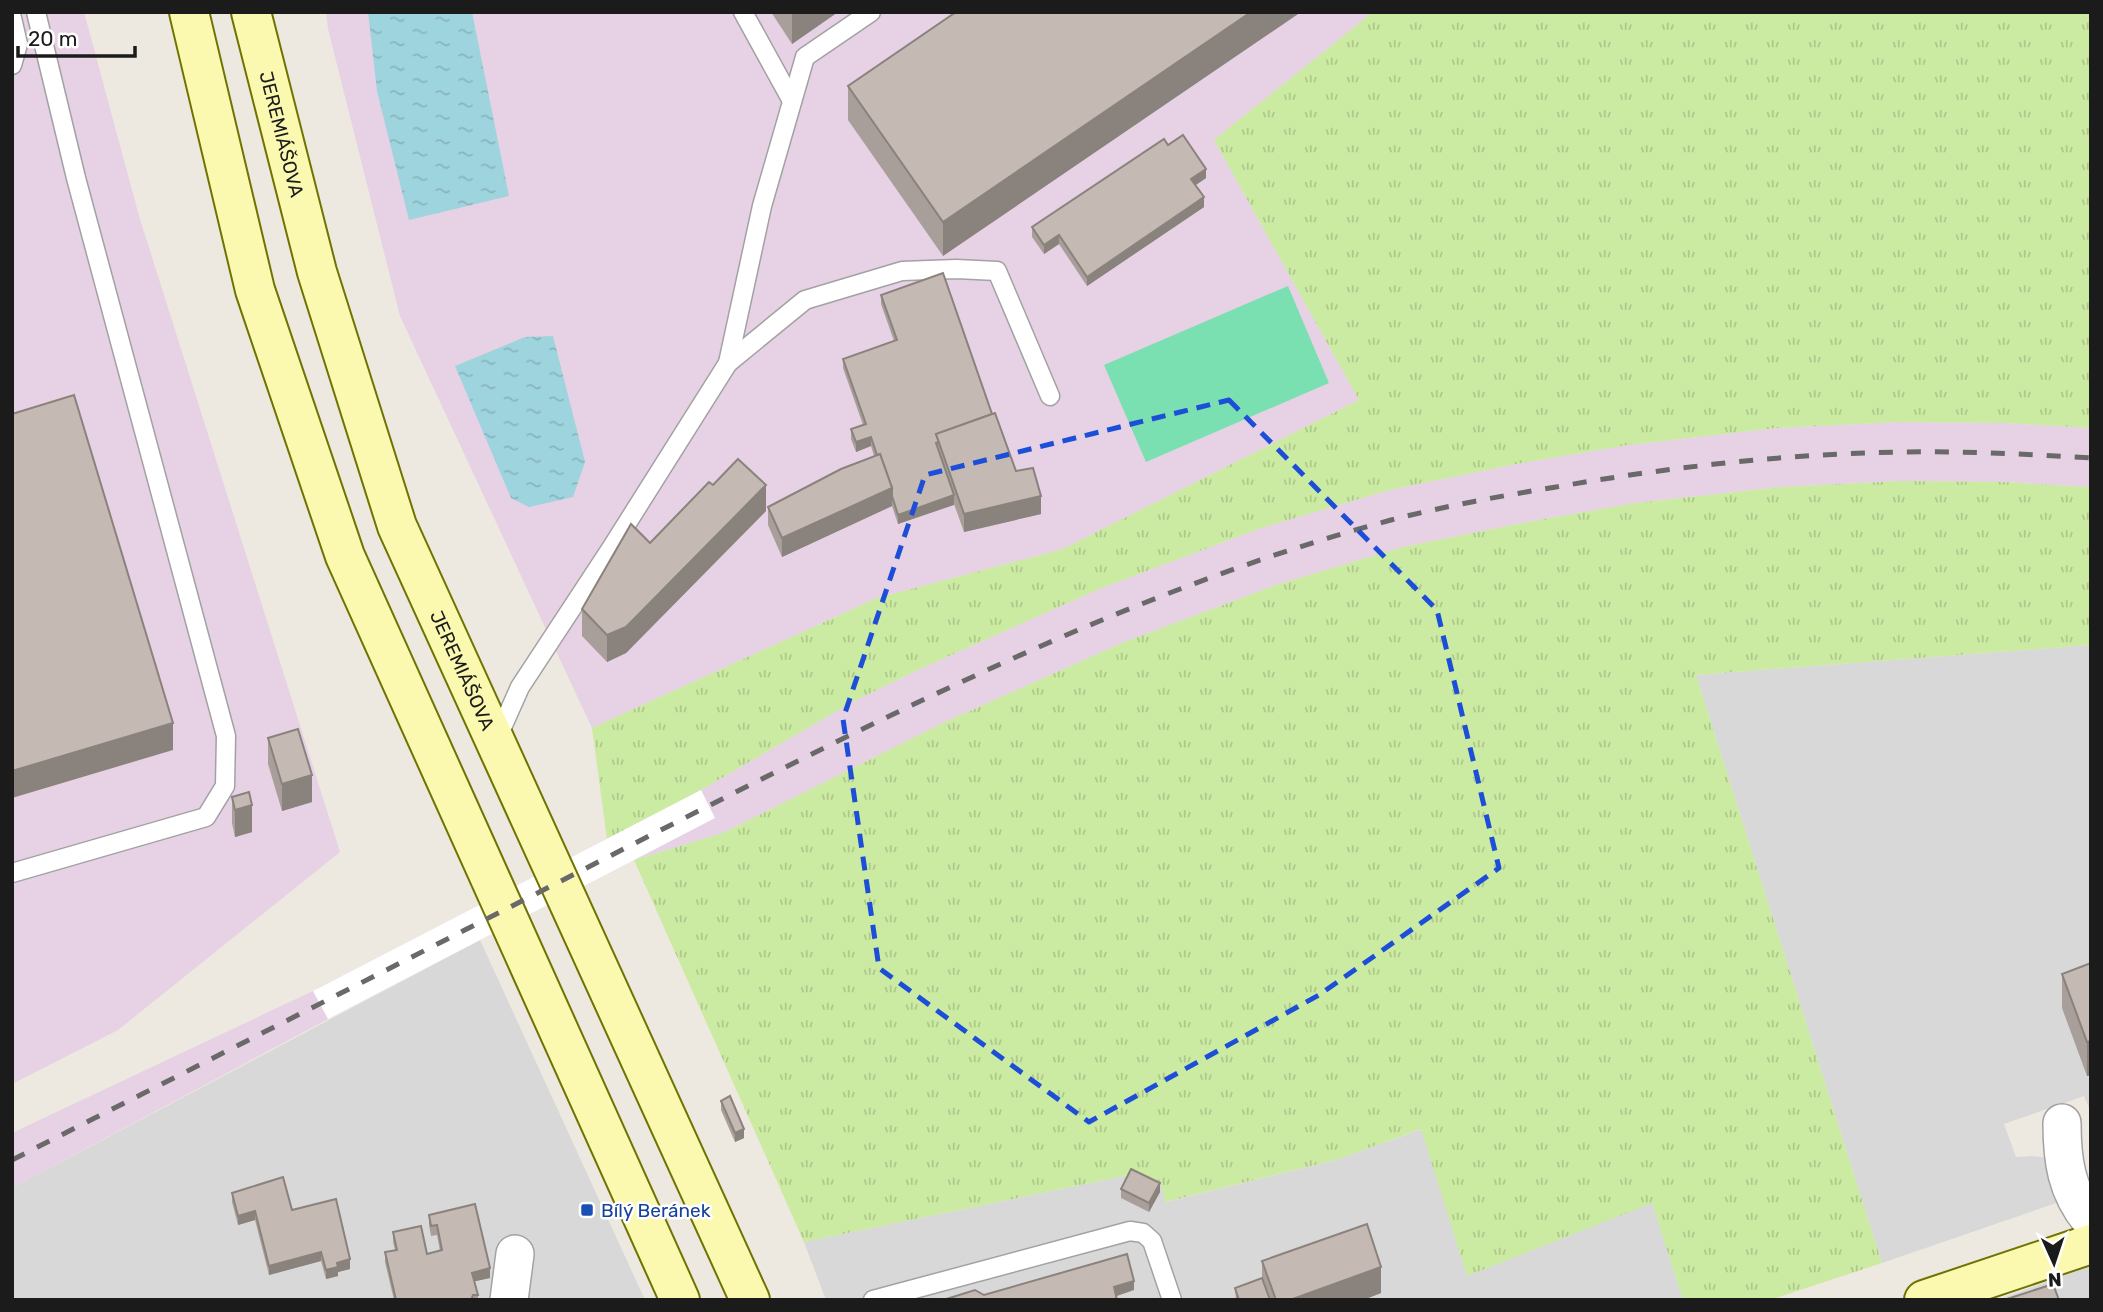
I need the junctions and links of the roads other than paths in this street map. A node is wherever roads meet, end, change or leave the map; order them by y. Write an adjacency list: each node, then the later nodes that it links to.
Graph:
1 (36, 12): 12 (lane)
2 (188, 12): 19 (main road)
3 (251, 12): 11 (main road, JEREMIÁŠOVA)
4 (743, 12): 8 (lane)
5 (871, 12): 8 (lane)
6 (12, 18): 7 (lane)
7 (12, 65)
8 (792, 101): 9 (lane)
9 (728, 363): 10 (lane); 11 (lane)
10 (1049, 396)
11 (496, 741): 20 (main road, JEREMIÁŠOVA)
12 (12, 873)
13 (2091, 1146): 14 (street)
14 (2091, 1221)
15 (2091, 1244): 22 (main road)
16 (515, 1254): 18 (street)
17 (882, 1299): 21 (lane)
18 (509, 1300)
19 (680, 1300)
20 (750, 1300)
21 (1172, 1300)
22 (1924, 1300)

